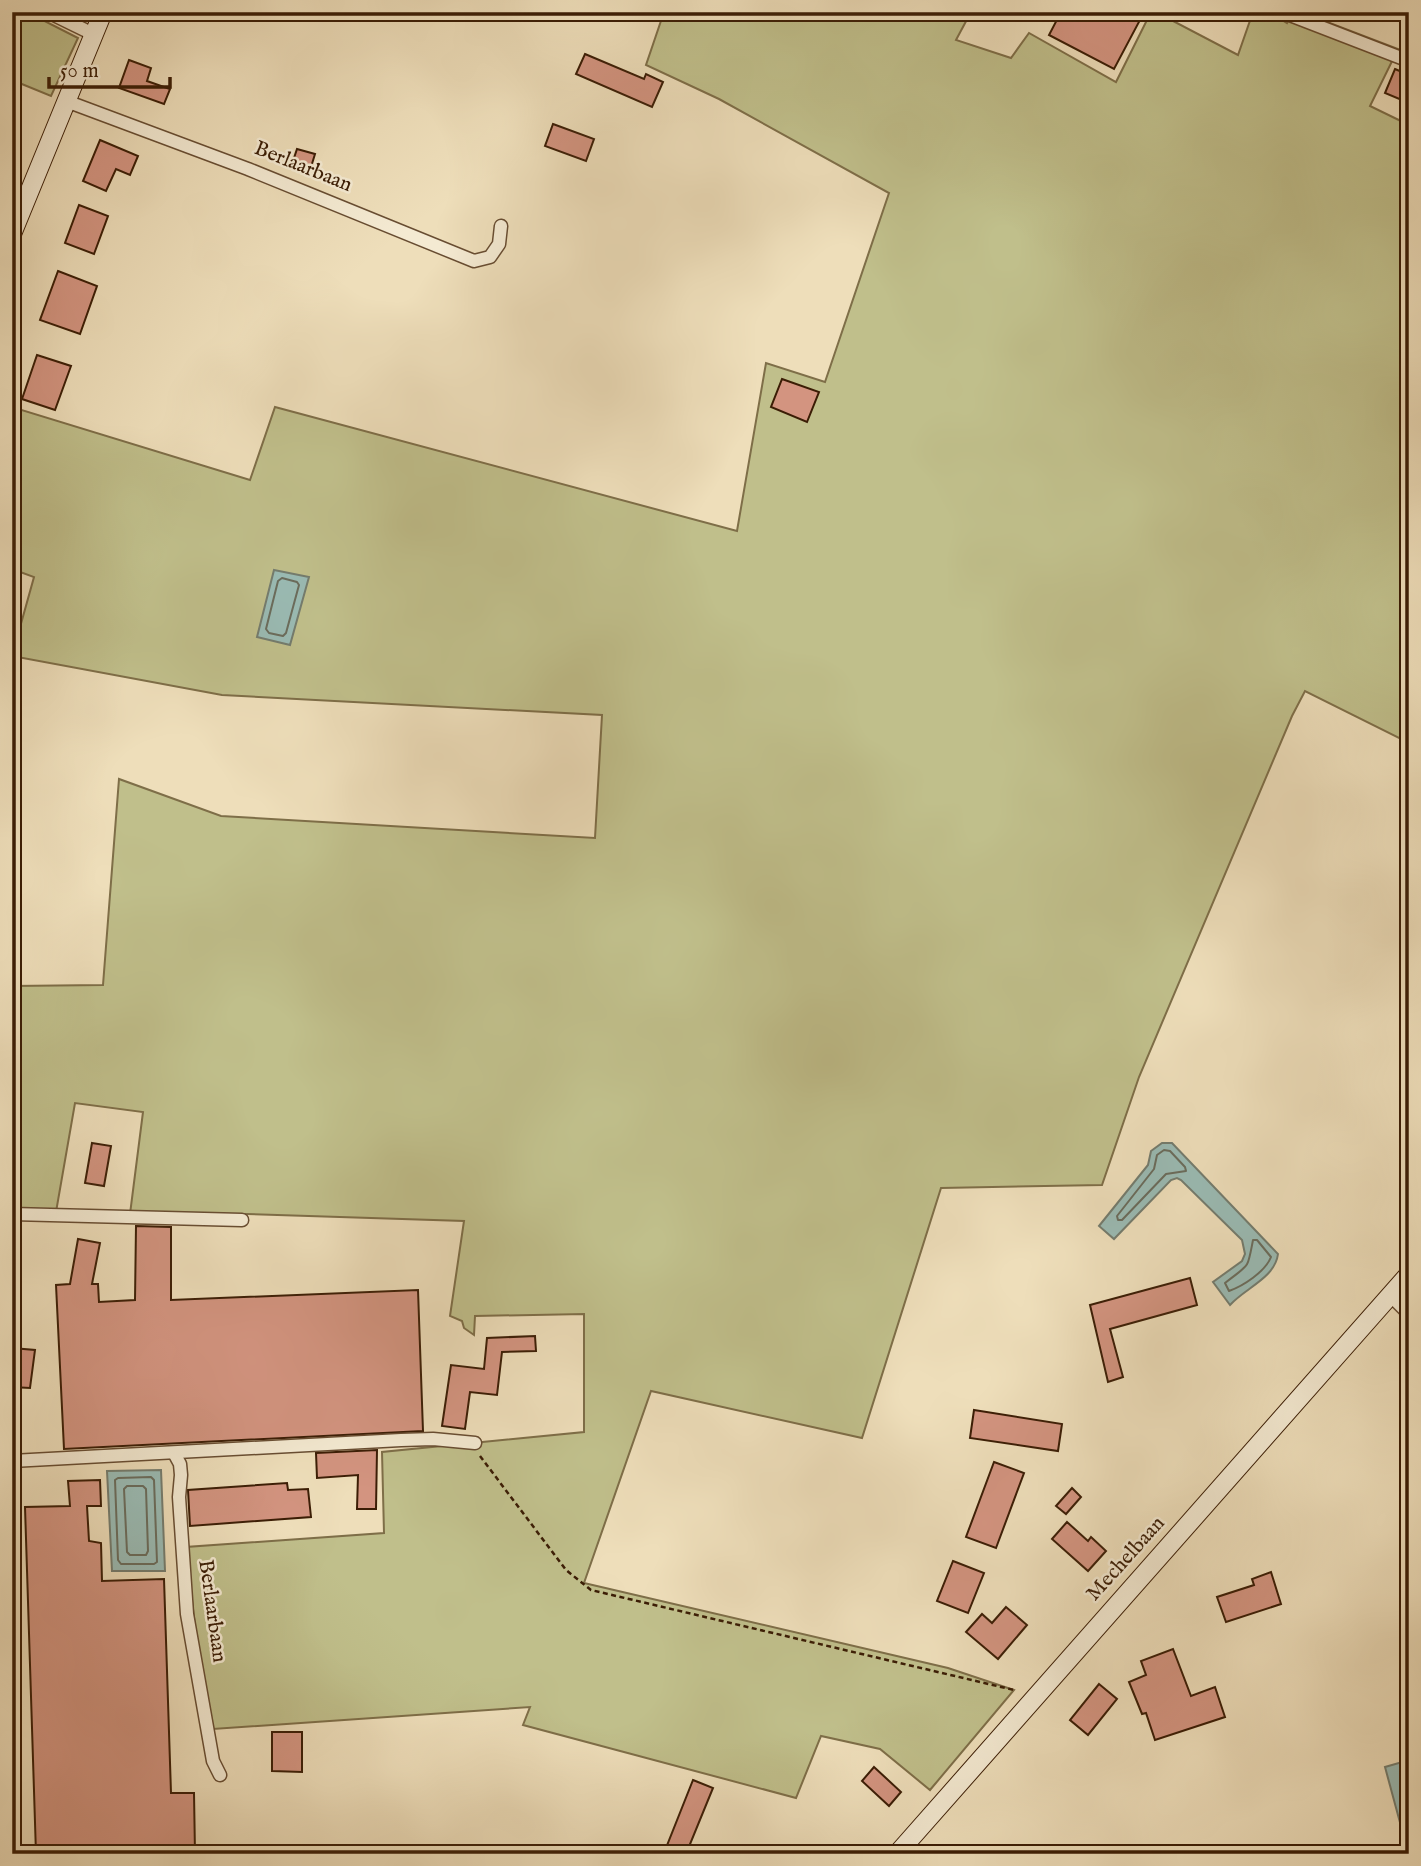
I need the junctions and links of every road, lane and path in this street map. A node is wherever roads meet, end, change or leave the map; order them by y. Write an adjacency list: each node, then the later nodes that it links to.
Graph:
1 (48, 12): 4 (street)
2 (103, 12): 4 (street)
3 (1282, 12): 5 (street)
4 (93, 34): 6 (street)
5 (1409, 61)
6 (66, 101): 7 (street, Berlaarbaan); 8 (street)
7 (501, 226)
8 (12, 234)
9 (12, 1214): 10 (street)
10 (242, 1220)
11 (1409, 1274): 12 (street, Mechelbaan)
12 (1390, 1295): 13 (street); 19 (street, Mechelbaan)
13 (1409, 1314)
14 (472, 1443): 15 (street); 17 (path)
15 (174, 1453): 16 (street); 18 (street, Berlaarbaan)
16 (12, 1461)
17 (1014, 1690)
18 (220, 1775)
19 (897, 1854)

